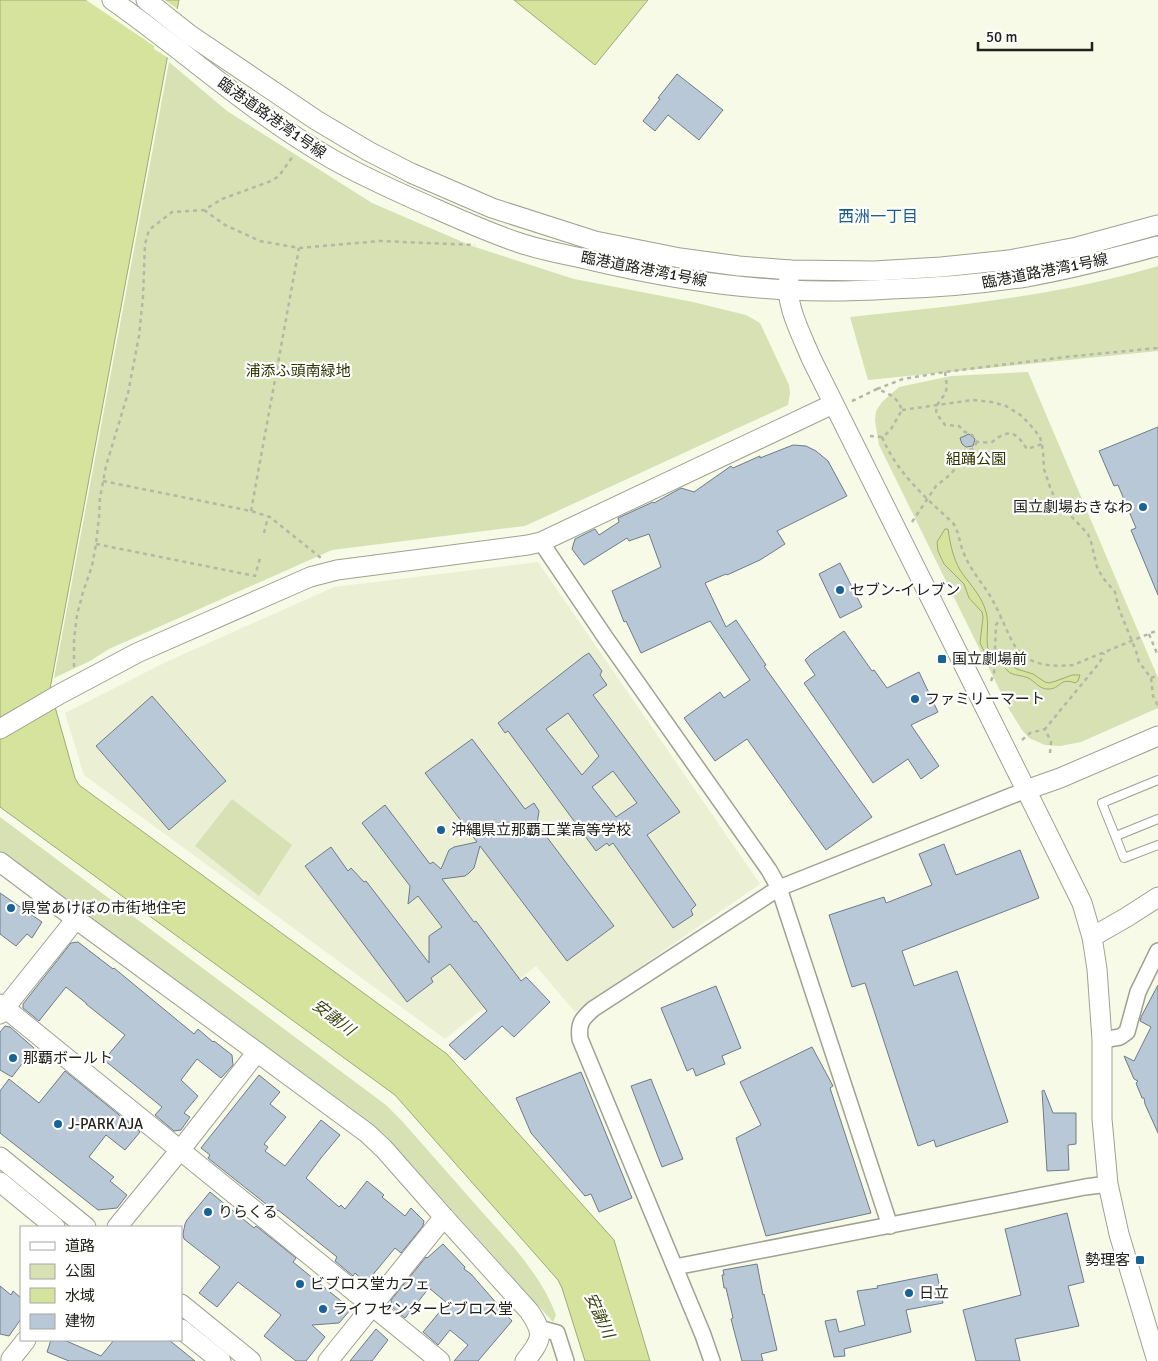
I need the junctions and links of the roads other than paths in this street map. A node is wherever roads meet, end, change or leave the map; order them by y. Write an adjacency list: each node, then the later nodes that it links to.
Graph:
1 (112, 0): 3 (street)
2 (146, 0): 3 (street)
3 (185, 42): 6 (street, 臨港道路港湾1号線); 7 (street, 臨港道路港湾1号線)
4 (1158, 226): 6 (street, 臨港道路港湾1号線)
5 (1158, 246): 7 (street, 臨港道路港湾1号線)
6 (790, 270): 7 (street)
7 (788, 290): 8 (street)
8 (833, 404): 9 (street); 13 (street)
9 (541, 542): 10 (street); 18 (street)
10 (0, 729)
11 (1158, 736): 13 (street)
12 (1158, 780): 15 (lane)
13 (1026, 790): 18 (street); 21 (street)
14 (1158, 819): 15 (lane)
15 (1116, 836): 16 (lane)
16 (1158, 845)
17 (0, 862): 20 (street)
18 (779, 888): 34 (street); 35 (street)
19 (1158, 897): 21 (street)
20 (76, 919): 23 (street); 25 (street)
21 (1092, 937): 24 (street)
22 (1158, 952): 24 (street)
23 (2, 1009): 26 (street)
24 (1102, 1040): 29 (street)
25 (258, 1052): 26 (street); 30 (street)
26 (180, 1150): 33 (street); 37 (street)
27 (0, 1157): 32 (street)
28 (0, 1182): 31 (street)
29 (1108, 1184): 34 (street); 49 (street)
30 (444, 1217): 37 (street); 38 (street)
31 (54, 1226)
32 (85, 1226)
33 (118, 1226)
34 (890, 1226): 35 (street)
35 (675, 1267): 48 (street)
36 (182, 1305): 43 (street)
37 (372, 1306): 44 (street); 45 (street)
38 (539, 1328): 46 (street); 47 (street)
39 (182, 1330): 42 (street)
40 (25, 1341): 41 (street)
41 (9, 1358)
42 (220, 1361)
43 (251, 1361)
44 (328, 1361)
45 (440, 1361)
46 (524, 1361)
47 (566, 1361)
48 (712, 1361)
49 (1157, 1361)

